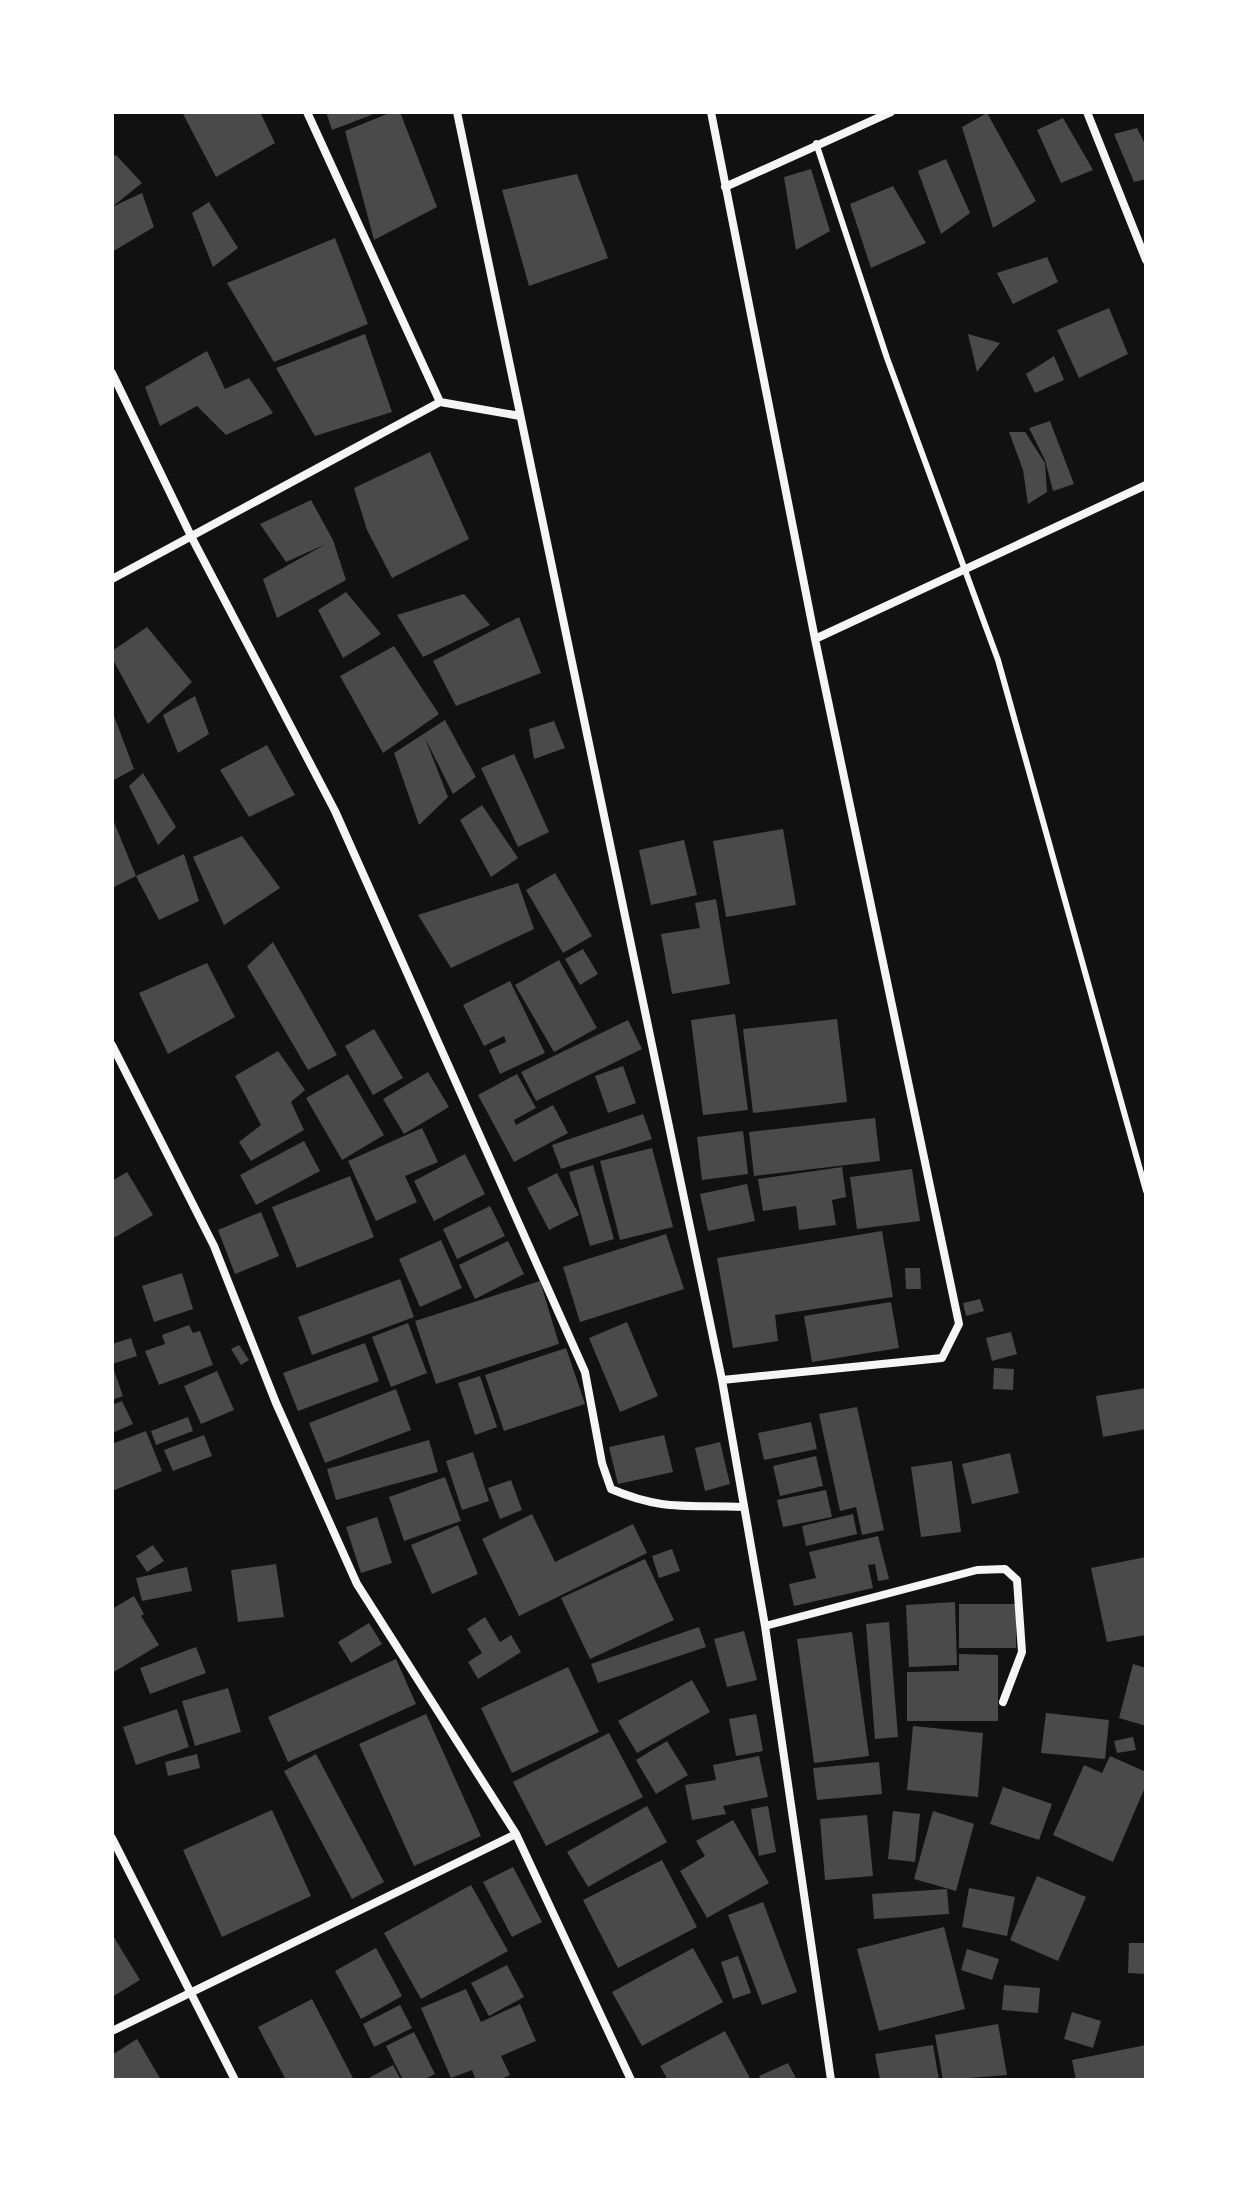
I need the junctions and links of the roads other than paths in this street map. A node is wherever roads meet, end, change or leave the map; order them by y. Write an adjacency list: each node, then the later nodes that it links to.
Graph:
1 (307, 112): 10 (street)
2 (457, 112): 11 (street)
3 (711, 112): 7 (street)
4 (891, 112): 6 (street)
5 (1087, 112): 8 (street)
6 (816, 143): 7 (street); 14 (lane)
7 (725, 187): 16 (street)
8 (1146, 260)
9 (112, 373): 13 (street)
10 (440, 402): 11 (street); 13 (street)
11 (520, 416): 19 (street)
12 (1146, 485): 14 (street)
13 (192, 538): 15 (street); 20 (street)
14 (963, 568): 16 (street); 18 (lane)
15 (112, 579)
16 (815, 639): 19 (street)
17 (112, 1045): 23 (street)
18 (1146, 1191)
19 (722, 1380): 20 (street)
20 (744, 1507): 21 (street)
21 (765, 1626): 22 (street); 29 (street)
22 (1003, 1702)
23 (516, 1834): 25 (street); 28 (street)
24 (112, 1838): 25 (street)
25 (189, 1993): 26 (street); 27 (street)
26 (112, 2031)
27 (235, 2080)
28 (631, 2080)
29 (831, 2080)

